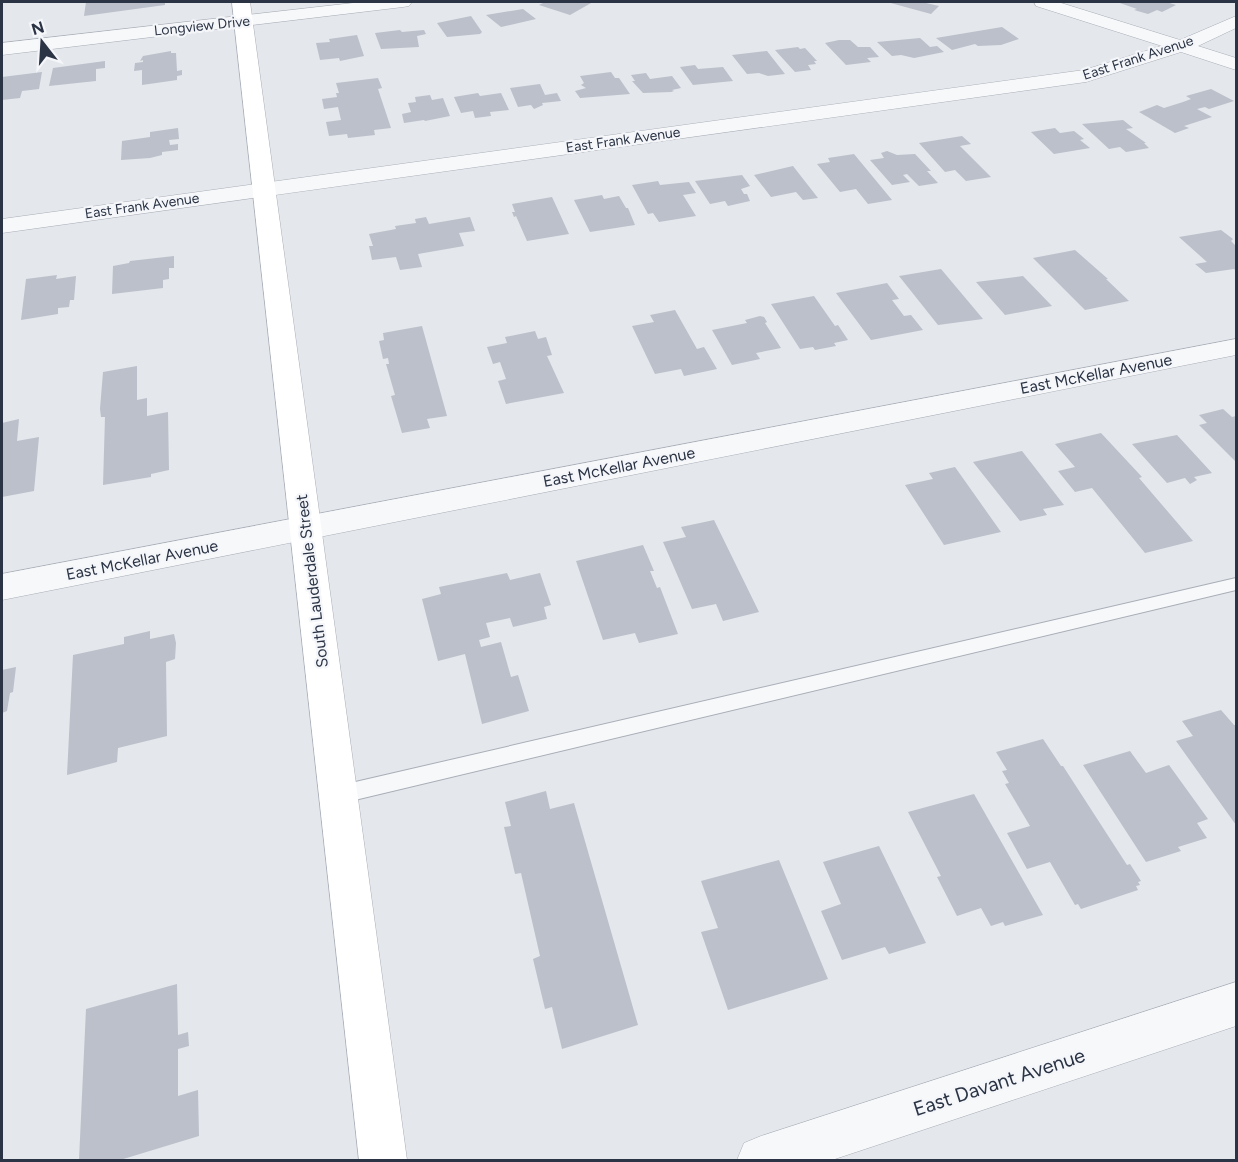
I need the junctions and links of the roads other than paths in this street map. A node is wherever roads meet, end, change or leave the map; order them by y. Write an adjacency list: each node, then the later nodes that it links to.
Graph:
1 (403, 2): 3 (street, Longview Drive)
2 (1042, 2): 5 (street)
3 (243, 11): 6 (street, Longview Drive); 8 (street, South Lauderdale Street)
4 (1236, 21): 5 (street, East Frank Avenue)
5 (1182, 46): 7 (street); 8 (street, East Frank Avenue)
6 (2, 49)
7 (1236, 64)
8 (264, 189): 9 (street, East Frank Avenue); 11 (street, South Lauderdale Street)
9 (2, 226)
10 (1236, 347): 11 (street, East McKellar Avenue)
11 (306, 528): 13 (street, East McKellar Avenue); 14 (street, South Lauderdale Street)
12 (1236, 584): 14 (lane)
13 (2, 587)
14 (338, 795): 16 (street, South Lauderdale Street)
15 (1236, 1004): 17 (street, East Davant Avenue)
16 (383, 1161)
17 (761, 1161)

